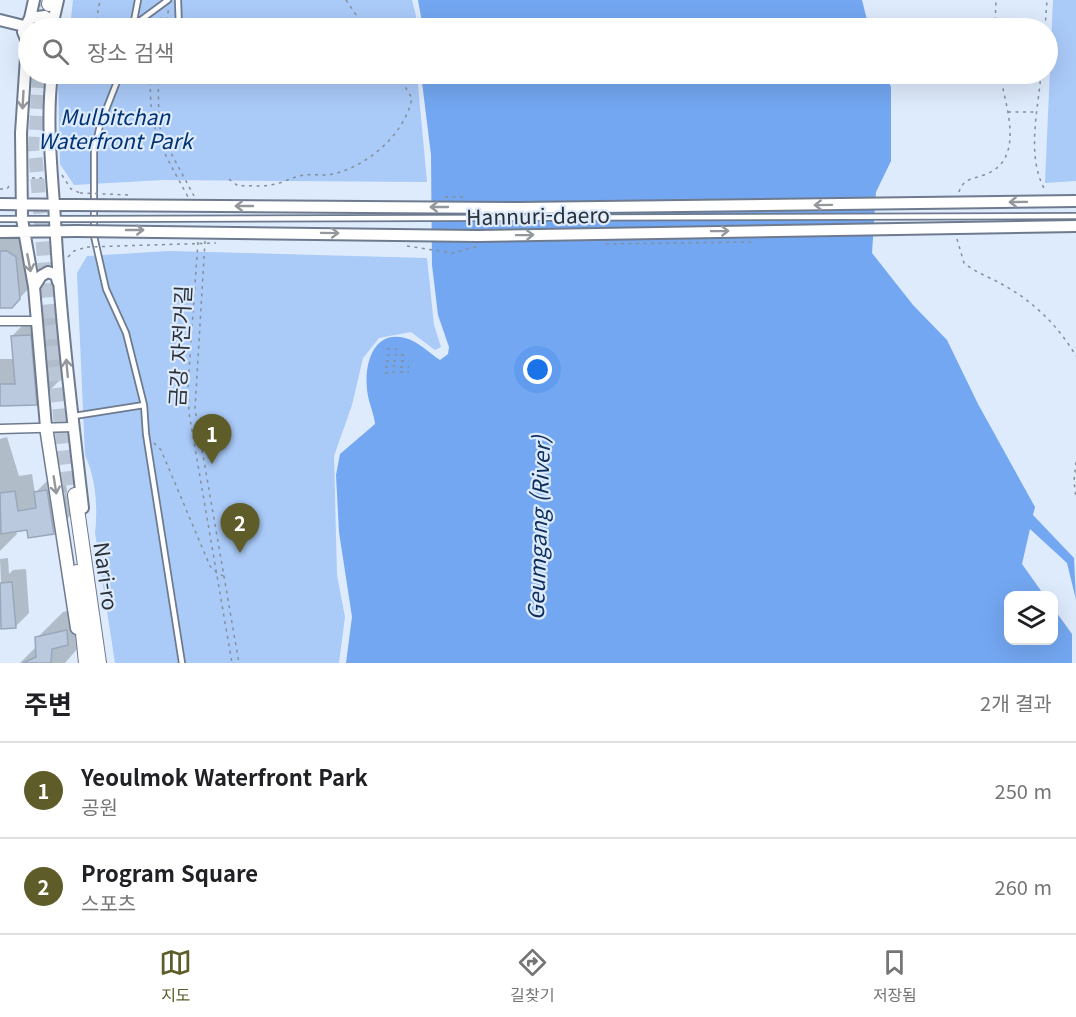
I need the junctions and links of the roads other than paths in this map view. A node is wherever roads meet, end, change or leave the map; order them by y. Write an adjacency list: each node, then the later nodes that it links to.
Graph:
1 (138, 0): 7 (lane)
2 (169, 0): 8 (lane)
3 (178, 0): 9 (lane)
4 (46, 1): 5 (street); 6 (street)
5 (31, 18)
6 (51, 18)
7 (134, 18)
8 (145, 18)
9 (179, 18)
10 (0, 21): 11 (street)
11 (18, 22)
12 (26, 84): 18 (street, one-way to 18)
13 (52, 84): 17 (street)
14 (116, 84): 31 (lane)
15 (1076, 201): 17 (street, Hannuri-daero, one-way to 17, bridge)
16 (0, 204): 18 (street, Hannuri-daero)
17 (53, 204): 18 (street, Hannuri-daero); 20 (street)
18 (21, 205): 22 (street)
19 (1076, 216): 20 (lane, bridge)
20 (54, 218): 22 (lane); 24 (street)
21 (0, 219): 22 (lane)
22 (22, 219): 26 (street)
23 (1076, 226): 24 (street, Hannuri-daero, one-way to 23, bridge)
24 (55, 230): 26 (street, Hannuri-daero); 27 (street)
25 (0, 232): 26 (street, Hannuri-daero)
26 (24, 232): 28 (street, one-way to 28)
27 (59, 285): 28 (street); 32 (street, one-way to 27)
28 (34, 287): 30 (street)
29 (0, 321): 30 (street)
30 (36, 321): 33 (street)
31 (144, 405): 32 (lane); 37 (lane)
32 (72, 421): 33 (street); 36 (street)
33 (46, 428): 34 (street); 35 (main road, one-way to 35)
34 (0, 429)
35 (84, 663): 36 (main road, Nari-ro)
36 (101, 663)
37 (182, 663)

